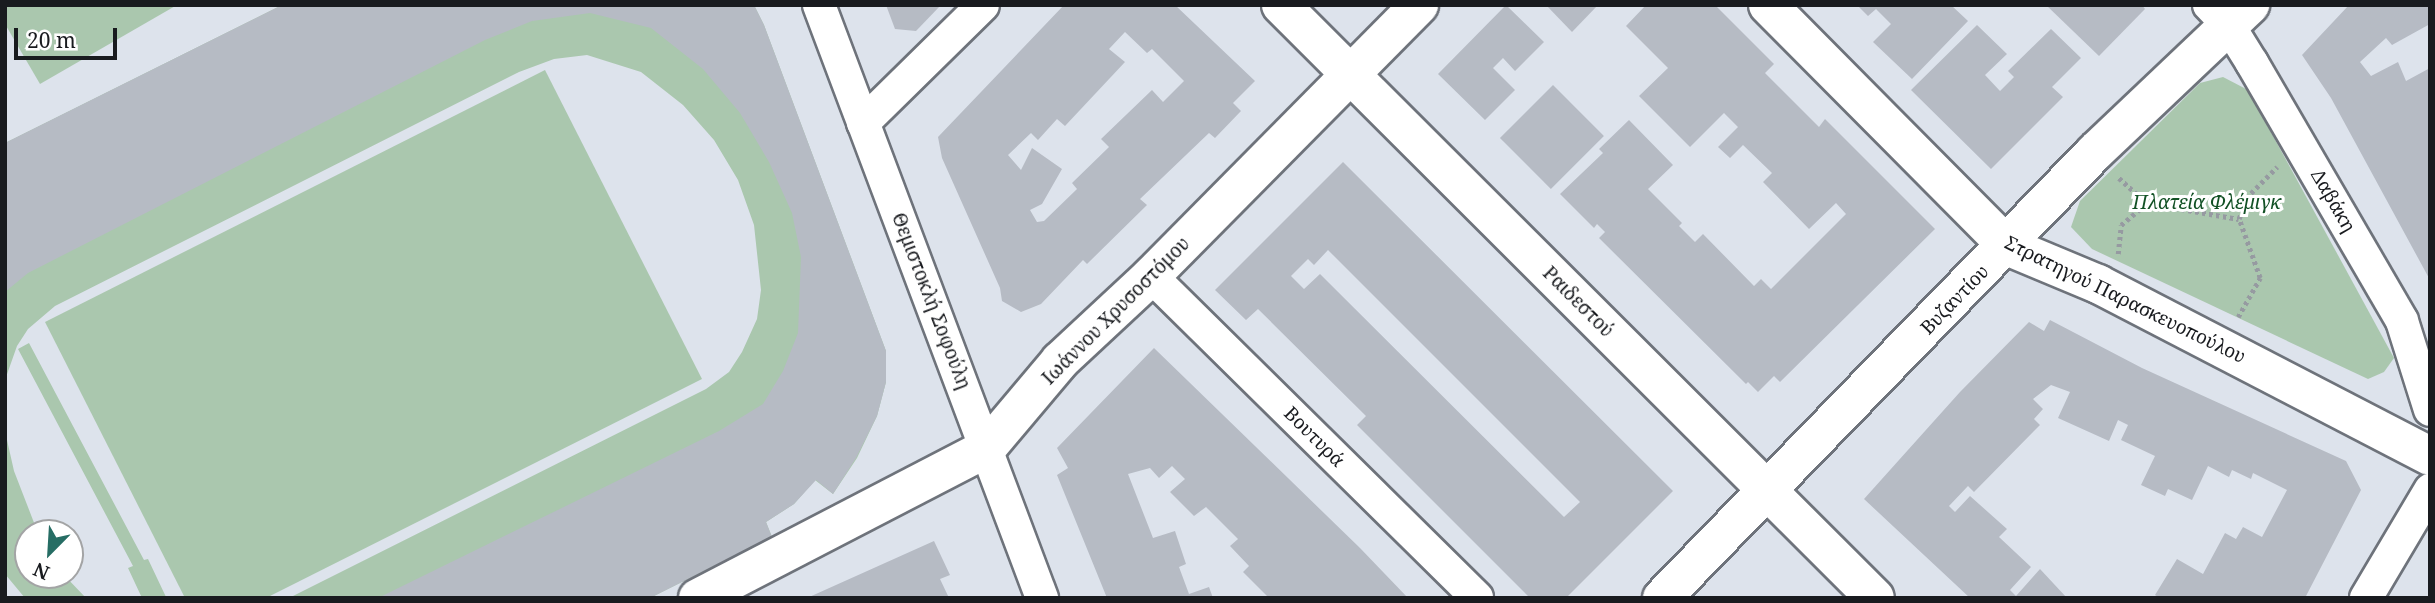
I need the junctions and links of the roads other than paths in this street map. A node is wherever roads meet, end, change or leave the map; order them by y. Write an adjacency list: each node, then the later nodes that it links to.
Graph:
1 (819, 5): 8 (street, Θεμιστοκλή Σοφούλη)
2 (983, 5): 8 (street)
3 (1281, 5): 7 (street, Ραιδεστού)
4 (1419, 5): 7 (street, Ιωάννου Χρυσοστόμου)
5 (1768, 5): 9 (street, Στρατηγού Παρασκευοπούλου)
6 (2230, 12): 9 (street, Βυζαντίου); 11 (street, Δαβάκη)
7 (1350, 74): 10 (street, Ιωάννου Χρυσοστόμου); 14 (street, Ραιδεστού)
8 (863, 123): 12 (street, Θεμιστοκλή Σοφούλη)
9 (2007, 246): 13 (street, Στρατηγού Παρασκευοπούλου); 14 (street, Βυζαντίου)
10 (1151, 276): 12 (street, Ιωάννου Χρυσοστόμου); 18 (street, Βουτυρά)
11 (2430, 410)
12 (986, 449): 16 (street, Ιωάννου Χρυσοστόμου); 17 (street, Θεμιστοκλή Σοφούλη)
13 (2430, 456)
14 (1768, 491): 19 (street, Βυζαντίου); 20 (street, Ραιδεστού)
15 (2430, 491): 21 (street)
16 (699, 597)
17 (1042, 598)
18 (1477, 598)
19 (1662, 598)
20 (1875, 598)
21 (2366, 598)

